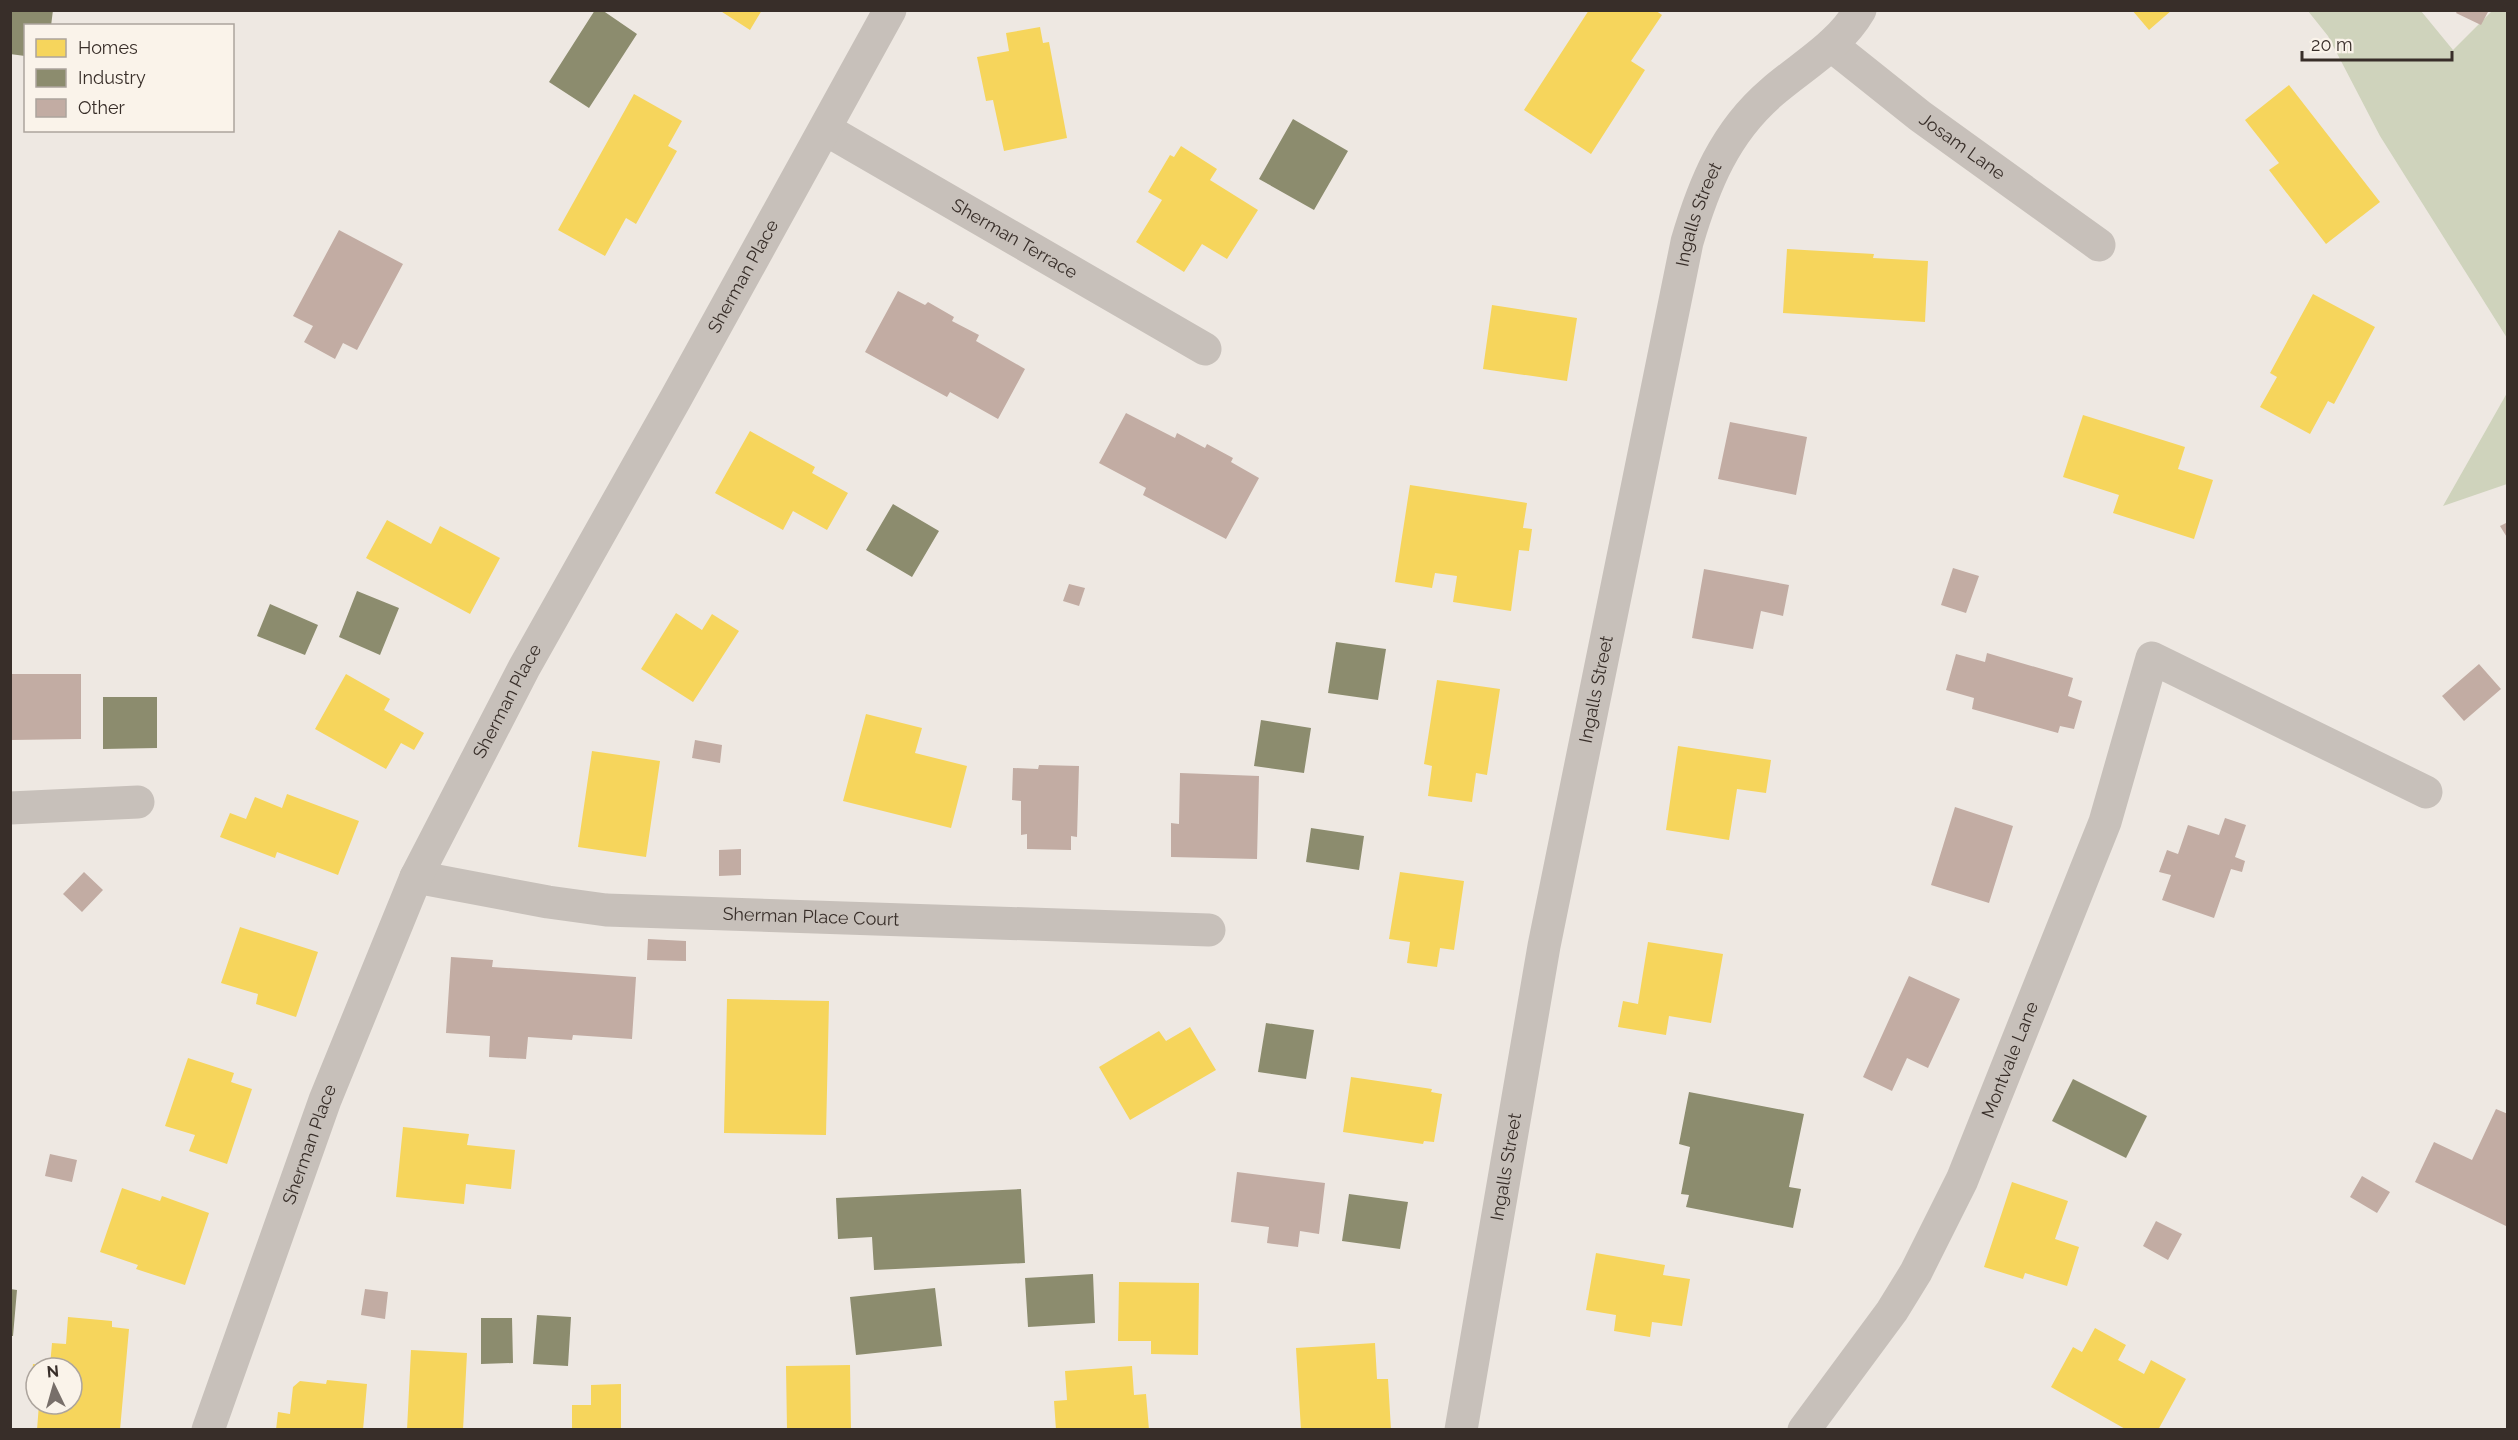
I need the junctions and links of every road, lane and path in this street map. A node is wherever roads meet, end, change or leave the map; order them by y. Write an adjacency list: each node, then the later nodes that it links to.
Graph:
1 (890, 10): 4 (street, Sherman Place)
2 (1860, 10): 3 (street, Ingalls Street)
3 (1831, 45): 5 (street, Josam Lane); 13 (street, Ingalls Street)
4 (825, 129): 6 (street, Sherman Terrace); 10 (street, Sherman Place)
5 (2099, 245)
6 (1205, 349)
7 (2426, 792): 14 (street, Montvale Lane)
8 (138, 802): 9 (street)
9 (10, 808)
10 (417, 877): 11 (street, Sherman Place Court); 12 (street, Sherman Place)
11 (1209, 930)
12 (208, 1430)
13 (1461, 1430)
14 (1804, 1430)

